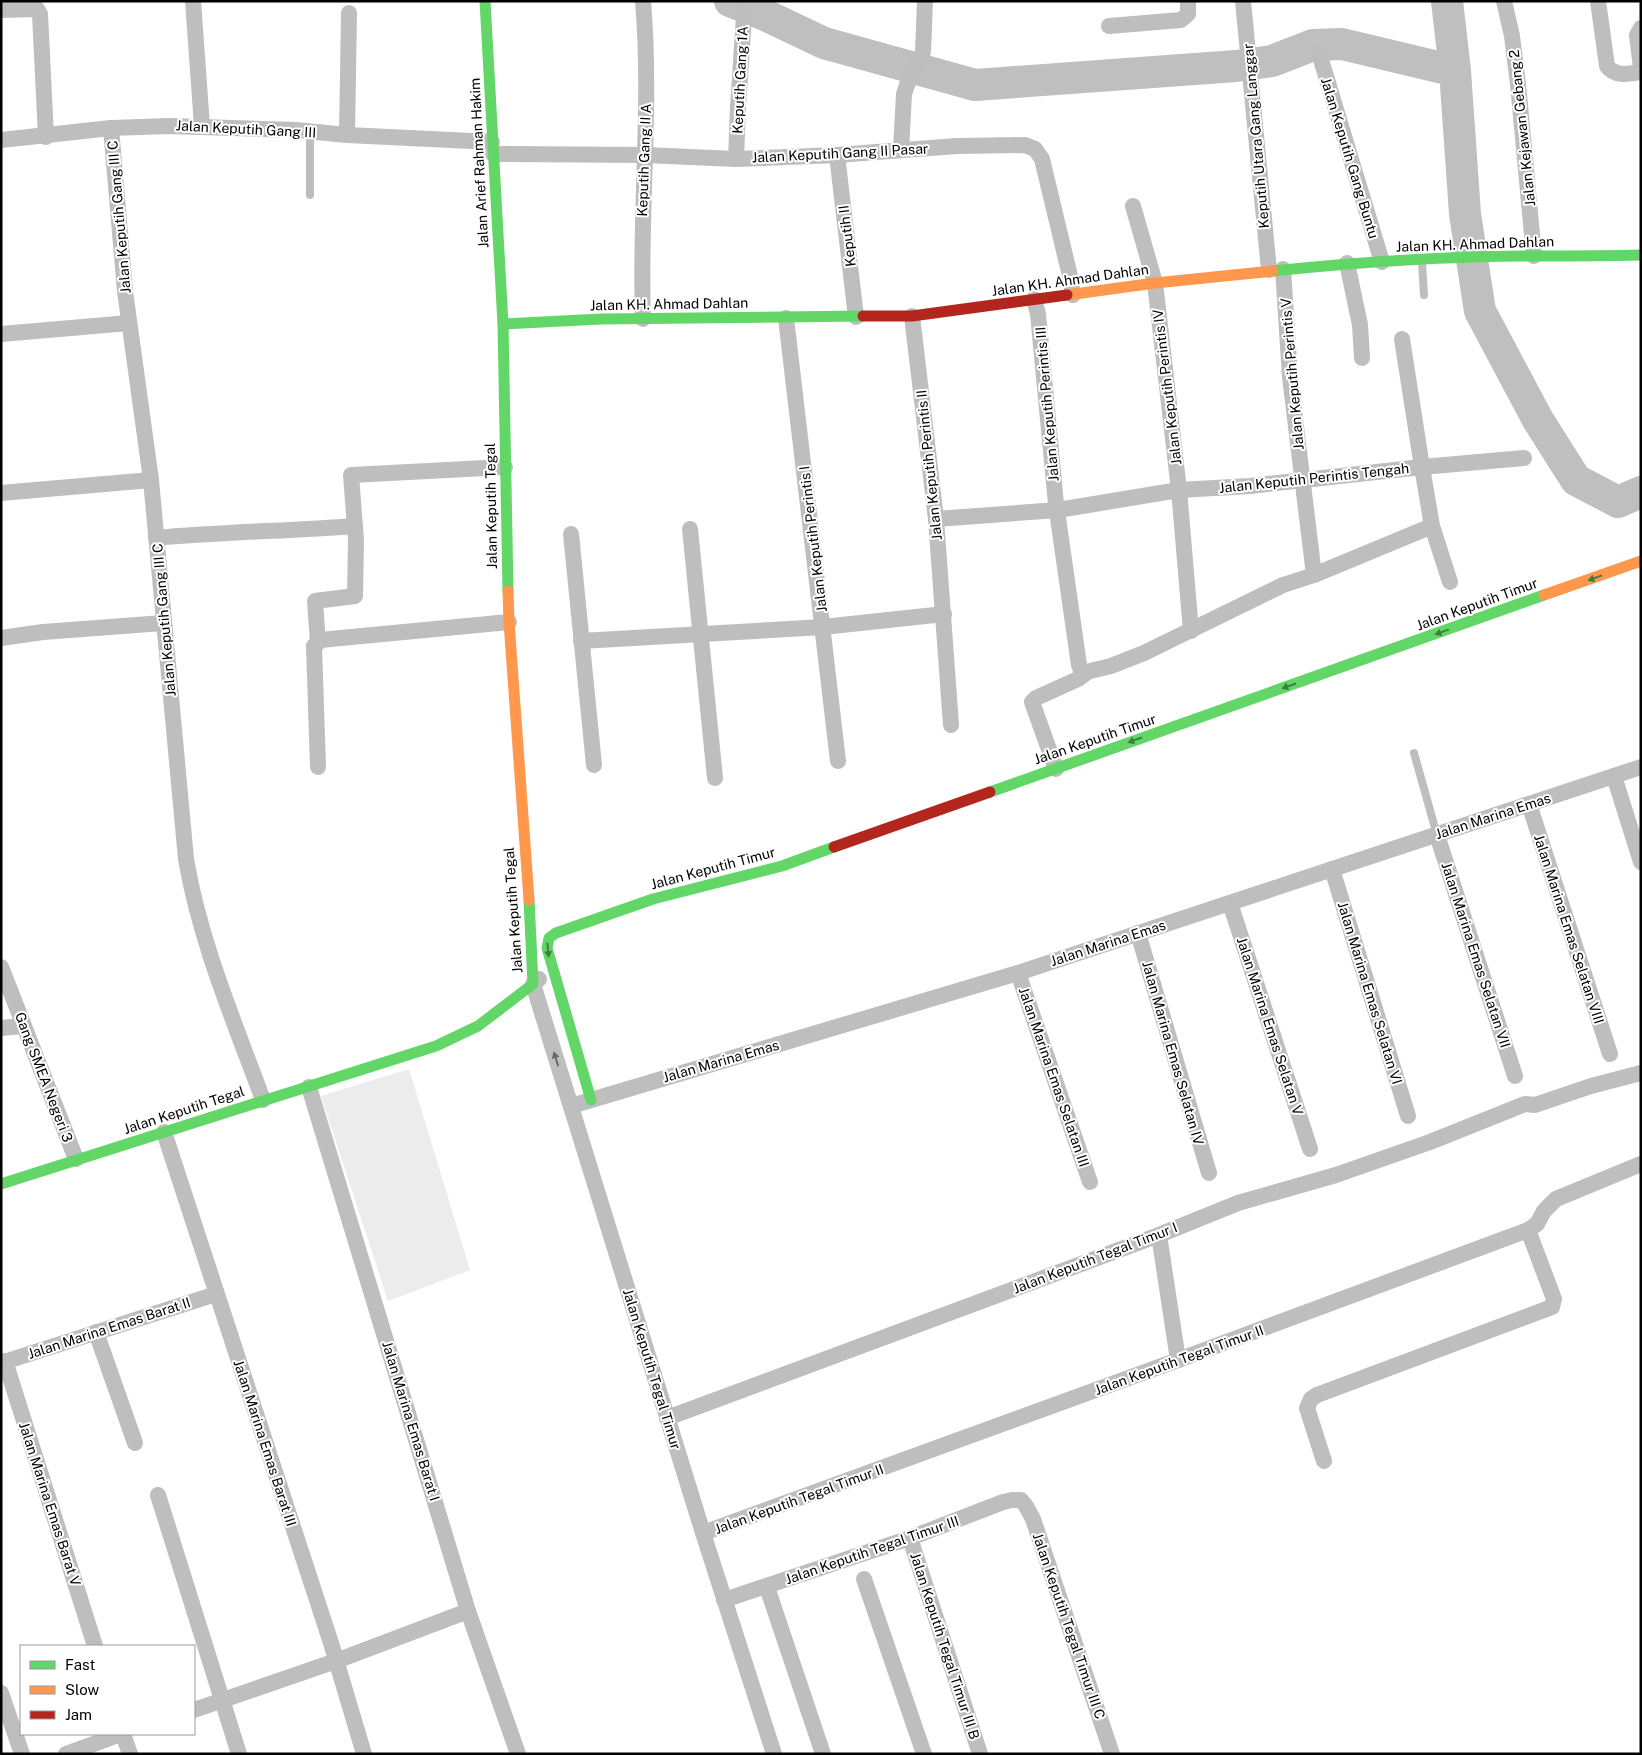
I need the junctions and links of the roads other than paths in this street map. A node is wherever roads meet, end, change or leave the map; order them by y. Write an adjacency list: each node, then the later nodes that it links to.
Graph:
1 (193, 1): 17 (street)
2 (485, 1): 23 (street, Jalan Arief Rahman Hakim)
3 (643, 1): 25 (street, Keputih Gang II A)
4 (925, 1): 24 (street)
5 (1188, 1): 12 (street)
6 (1243, 1): 35 (street, Keputih Utara Gang Langgar)
7 (1504, 1): 31 (street, Jalan Kejawan Gebang 2)
8 (1598, 1): 16 (street)
9 (744, 8): 27 (street, Keputih Gang 1A)
10 (1, 10): 21 (street)
11 (349, 13): 20 (street)
12 (1109, 26)
13 (1641, 28): 15 (street)
14 (1318, 53): 33 (street, Jalan Keputih Gang Buntu)
15 (1641, 68)
16 (1641, 72)
17 (202, 126): 18 (street, Jalan Keputih Gang III); 19 (street, Jalan Keputih Gang III)
18 (111, 128): 21 (street, Jalan Keputih Gang III); 44 (street, Jalan Keputih Gang III C)
19 (310, 131): 20 (street, Jalan Keputih Gang III); 28 (lane)
20 (347, 135): 23 (street, Jalan Keputih Gang III)
21 (46, 137): 22 (street, Jalan Keputih Gang III)
22 (1, 140)
23 (493, 148): 25 (street, Jalan Keputih Gang II Pasar); 45 (street, Jalan Arief Rahman Hakim)
24 (902, 150): 26 (street, Jalan Keputih Gang II Pasar); 37 (street, Jalan Keputih Gang II Pasar)
25 (645, 155): 27 (street, Jalan Keputih Gang II Pasar); 43 (street, Keputih Gang II A)
26 (837, 155): 27 (street, Jalan Keputih Gang II Pasar); 41 (street, Keputih II)
27 (736, 159)
28 (310, 196)
29 (1133, 206): 36 (street, Jalan Keputih Perintis IV)
30 (1641, 255): 31 (street, Jalan KH. Ahmad Dahlan)
31 (1534, 256): 32 (street, Jalan KH. Ahmad Dahlan)
32 (1422, 260): 33 (street, Jalan KH. Ahmad Dahlan); 38 (lane)
33 (1382, 262): 34 (street, Jalan KH. Ahmad Dahlan)
34 (1347, 263): 35 (street, Jalan KH. Ahmad Dahlan); 48 (street)
35 (1276, 269): 36 (street, Jalan KH. Ahmad Dahlan); 53 (street, Jalan Keputih Perintis V)
36 (1155, 283): 37 (street, Jalan KH. Ahmad Dahlan); 54 (street, Jalan Keputih Perintis IV)
37 (1072, 295): 39 (street, Jalan KH. Ahmad Dahlan)
38 (1424, 295)
39 (1034, 300): 40 (street, Jalan KH. Ahmad Dahlan); 56 (street, Jalan Keputih Perintis III)
40 (912, 316): 41 (street, Jalan KH. Ahmad Dahlan); 57 (street, Jalan Keputih Perintis II)
41 (856, 317): 42 (street, Jalan KH. Ahmad Dahlan)
42 (786, 318): 43 (street, Jalan KH. Ahmad Dahlan); 69 (street, Jalan Keputih Perintis I)
43 (643, 319): 45 (street, Jalan KH. Ahmad Dahlan)
44 (129, 322): 46 (street); 52 (street, Jalan Keputih Gang III C)
45 (503, 324): 50 (street, Jalan Keputih Tegal)
46 (1, 334)
47 (1402, 340): 51 (street)
48 (1362, 358)
49 (1524, 458): 51 (street)
50 (505, 467): 58 (street); 67 (street, Jalan Keputih Tegal)
51 (1422, 467): 53 (street, Jalan Keputih Perintis Tengah); 59 (street, Jalan Keputih Perintis Tengah)
52 (151, 480): 55 (street); 62 (street, Jalan Keputih Gang III C)
53 (1302, 480): 54 (street, Jalan Keputih Perintis Tengah); 64 (street, Jalan Keputih Perintis V)
54 (1179, 490): 56 (street); 70 (street, Jalan Keputih Perintis IV)
55 (1, 493)
56 (1058, 510): 57 (street); 75 (street, Jalan Keputih Perintis III)
57 (936, 519): 66 (street, Jalan Keputih Perintis II)
58 (355, 526): 62 (street); 74 (street)
59 (1432, 526): 64 (street); 65 (street, Jalan Keputih Perintis Tengah)
60 (690, 529): 71 (street)
61 (571, 534): 73 (street)
62 (156, 538): 68 (street, Jalan Keputih Gang III C)
63 (1641, 561): 82 (street, Jalan Keputih Timur, one-way to 82)
64 (1314, 575): 70 (street)
65 (1450, 582)
66 (944, 614): 69 (street); 76 (street, Jalan Keputih Perintis II)
67 (509, 622): 74 (street); 94 (street, Jalan Keputih Tegal)
68 (163, 623): 72 (street); 101 (street, Jalan Keputih Gang III C)
69 (823, 627): 71 (street); 78 (street, Jalan Keputih Perintis I)
70 (1191, 632): 75 (street)
71 (701, 635): 73 (street); 84 (street)
72 (1, 638)
73 (581, 641): 79 (street)
74 (318, 642): 80 (street)
75 (1082, 669): 82 (street)
76 (951, 725)
77 (1414, 754): 86 (lane)
78 (838, 761)
79 (594, 765)
80 (318, 766)
81 (1641, 767): 83 (street, Jalan Marina Emas)
82 (1056, 769): 92 (street, Jalan Keputih Timur, one-way to 92)
83 (1614, 776): 85 (street, Jalan Marina Emas); 87 (street)
84 (715, 778)
85 (1529, 804): 86 (street, Jalan Marina Emas); 97 (street, Jalan Marina Emas Selatan VIII)
86 (1437, 834): 88 (street, Jalan Marina Emas); 99 (street, Jalan Marina Emas Selatan VII)
87 (1641, 862)
88 (1332, 869): 89 (street, Jalan Marina Emas); 104 (street, Jalan Marina Emas Selatan VI)
89 (1230, 903): 90 (street, Jalan Marina Emas); 106 (street, Jalan Marina Emas Selatan V)
90 (1138, 933): 93 (street, Jalan Marina Emas); 109 (street, Jalan Marina Emas Selatan IV)
91 (1, 967): 95 (street, Gang SMEA Negeri 3)
92 (552, 970): 94 (street); 102 (street)
93 (1018, 973): 102 (street, Jalan Marina Emas); 110 (street, Jalan Marina Emas Selatan III)
94 (533, 984): 100 (street, Jalan Keputih Tegal); 103 (street, Jalan Keputih Tegal Timur, one-way to 94)
95 (23, 1026): 96 (street); 107 (street, Gang SMEA Negeri 3)
96 (1, 1028)
97 (1610, 1054)
98 (1641, 1073): 113 (street, Jalan Keputih Tegal Timur I)
99 (1515, 1076)
100 (309, 1087): 101 (street, Jalan Keputih Tegal); 128 (street, Jalan Marina Emas Barat I)
101 (263, 1100): 105 (street, Jalan Keputih Tegal)
102 (590, 1100): 103 (street, Jalan Marina Emas)
103 (571, 1106): 118 (street, Jalan Keputih Tegal Timur)
104 (1408, 1116)
105 (164, 1132): 107 (street, Jalan Keputih Tegal); 114 (street, Jalan Marina Emas Barat III)
106 (1310, 1149)
107 (76, 1159): 111 (street, Jalan Keputih Tegal)
108 (1641, 1164): 112 (street, Jalan Keputih Tegal Timur II)
109 (1209, 1173)
110 (1090, 1182)
111 (1, 1184)
112 (1528, 1230): 116 (street, Jalan Keputih Tegal Timur II); 120 (street)
113 (1159, 1235): 116 (street); 118 (street, Jalan Keputih Tegal Timur I)
114 (216, 1294): 115 (street, Jalan Marina Emas Barat II); 130 (street, Jalan Marina Emas Barat III)
115 (96, 1332): 117 (street, Jalan Marina Emas Barat II); 119 (street)
116 (1178, 1360): 123 (street, Jalan Keputih Tegal Timur II)
117 (3, 1362): 129 (street, Jalan Marina Emas Barat V)
118 (667, 1418): 123 (street, Jalan Keputih Tegal Timur)
119 (135, 1443)
120 (1324, 1461)
121 (158, 1495): 132 (street)
122 (1021, 1500): 124 (street, Jalan Keputih Tegal Timur III); 146 (street, Jalan Keputih Tegal Timur III C)
123 (703, 1533): 127 (street, Jalan Keputih Tegal Timur)
124 (910, 1538): 126 (street, Jalan Keputih Tegal Timur III); 145 (street, Jalan Keputih Tegal Timur III B)
125 (864, 1579): 144 (street)
126 (768, 1587): 127 (street, Jalan Keputih Tegal Timur III); 143 (street)
127 (724, 1600): 142 (street, Jalan Keputih Tegal Timur)
128 (468, 1610): 130 (street); 141 (street, Jalan Marina Emas Barat I)
129 (95, 1645)
130 (336, 1661): 132 (street); 140 (street, Jalan Marina Emas Barat III)
131 (1, 1693): 136 (street)
132 (222, 1700): 133 (street); 139 (street)
133 (195, 1710)
134 (119, 1735): 137 (street)
135 (122, 1735): 138 (street)
136 (22, 1754)
137 (66, 1754)
138 (130, 1754)
139 (239, 1754)
140 (364, 1754)
141 (518, 1754)
142 (774, 1754)
143 (823, 1754)
144 (924, 1754)
145 (980, 1754)
146 (1112, 1754)

